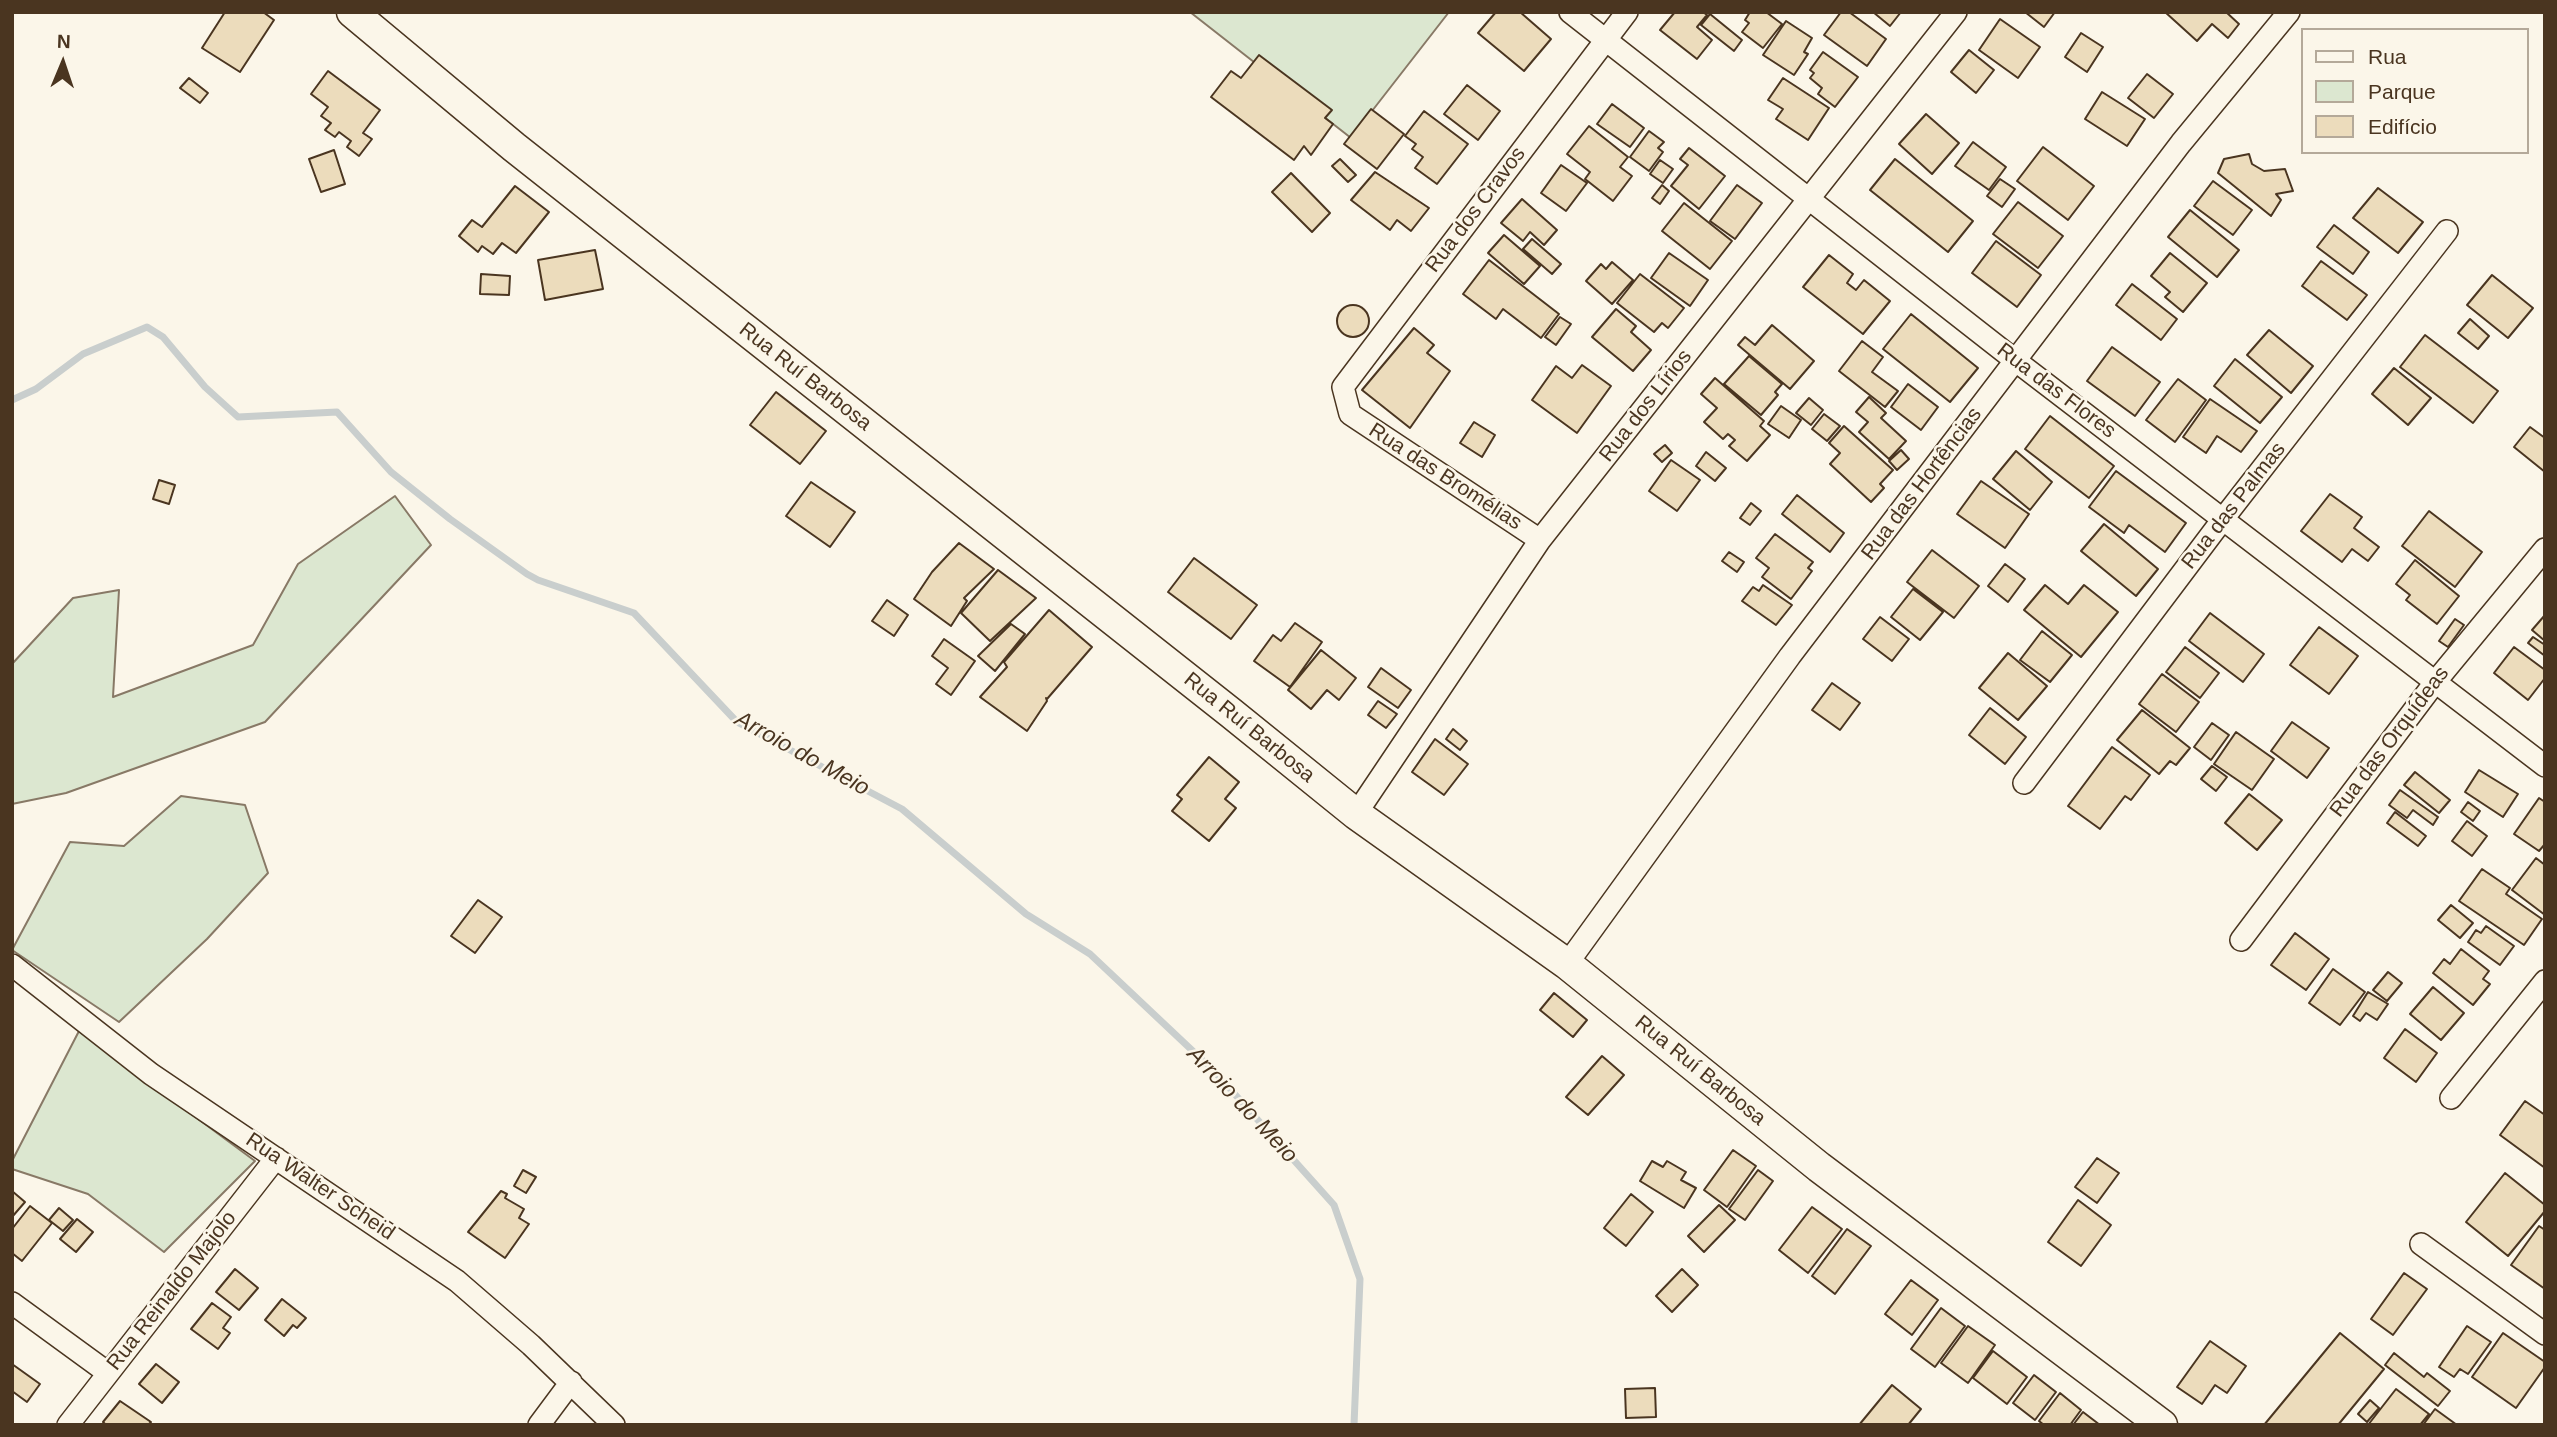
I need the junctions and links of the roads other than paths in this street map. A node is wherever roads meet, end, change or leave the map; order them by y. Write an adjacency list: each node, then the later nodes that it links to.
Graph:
1 (352, 12): 17 (main road, Rua Ruí Barbosa)
2 (1570, 12): 6 (street, Rua das Flores)
3 (1627, 12): 6 (street, Rua dos Cravos)
4 (1956, 12): 7 (street, Rua dos Lírios)
5 (2289, 12): 9 (street, Rua das Hortências)
6 (1605, 40): 7 (street, Rua das Flores); 10 (street, Rua dos Cravos)
7 (1808, 200): 9 (street, Rua das Flores); 12 (street, Rua dos Lírios)
8 (2447, 231): 11 (street, Rua das Palmas)
9 (2016, 361): 11 (street, Rua das Flores); 19 (street, Rua das Hortências)
10 (1350, 414): 12 (street, Rua das Bromélias)
11 (2223, 519): 14 (street, Rua das Flores); 16 (street, Rua das Palmas)
12 (1541, 540): 17 (street, Rua dos Lírios)
13 (2545, 549): 14 (street, Rua das Orquídeas)
14 (2436, 681): 15 (street, Rua das Flores); 18 (street, Rua das Orquídeas)
15 (2545, 766)
16 (2024, 783)
17 (1356, 814): 19 (main road, Rua Ruí Barbosa)
18 (2241, 940)
19 (1567, 964): 32 (main road, Rua Ruí Barbosa)
20 (12, 965): 23 (street, Rua Walter Scheid)
21 (2545, 981): 22 (street)
22 (2451, 1098)
23 (276, 1158): 27 (street, Rua Reinaldo Majolo); 28 (street, Rua Walter Scheid)
24 (2421, 1244): 26 (street)
25 (12, 1303): 27 (street)
26 (2545, 1334)
27 (108, 1373): 29 (street, Rua Reinaldo Majolo)
28 (571, 1382): 30 (street); 31 (street, Rua Walter Scheid)
29 (68, 1425)
30 (539, 1425)
31 (614, 1425)
32 (2162, 1425)

